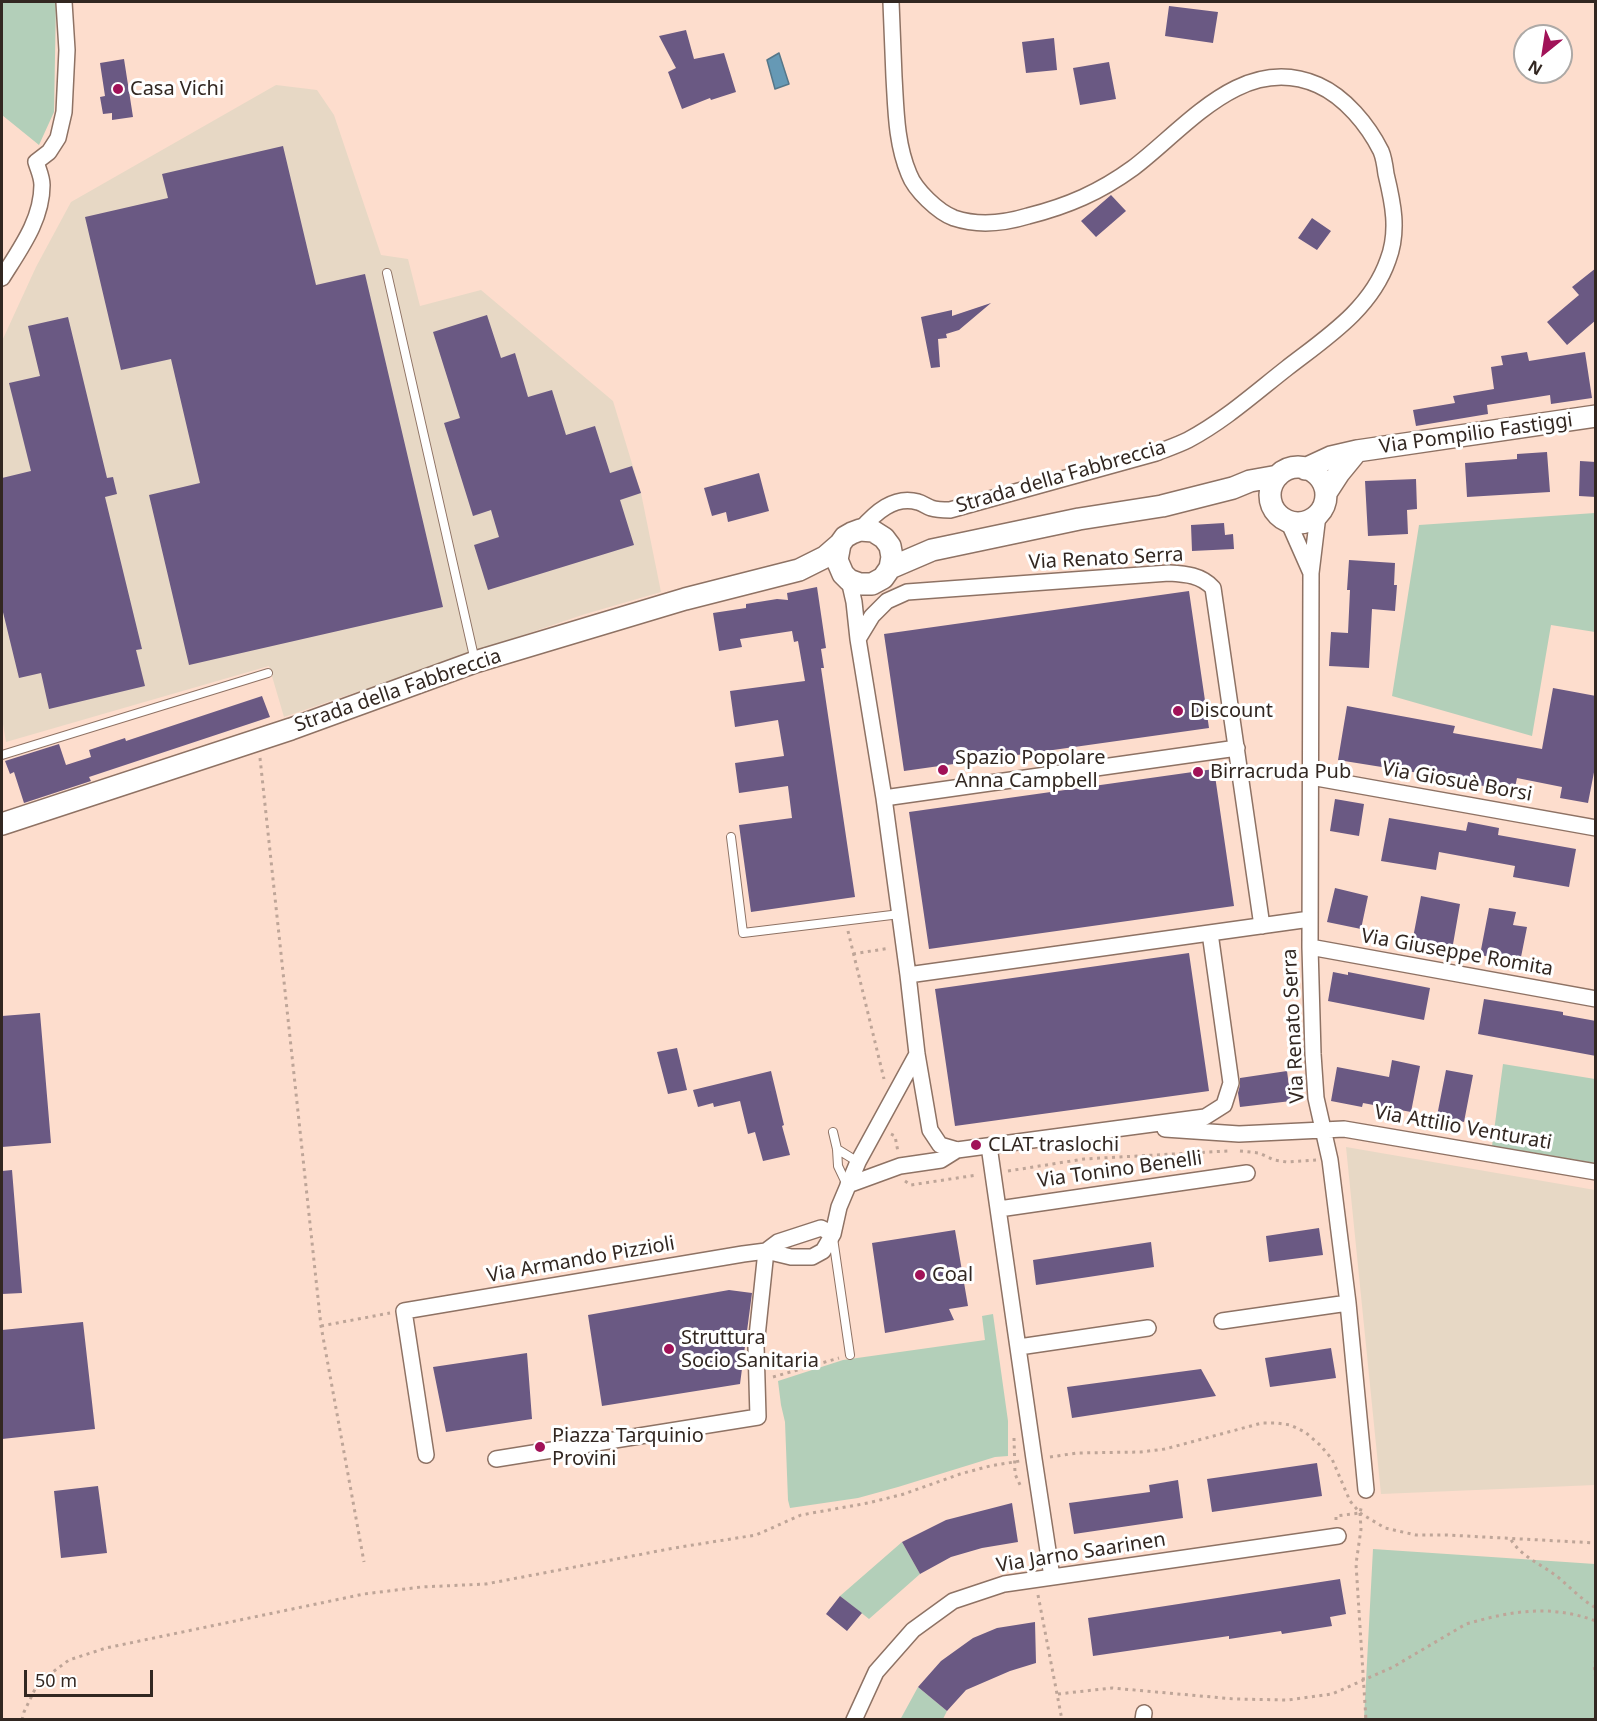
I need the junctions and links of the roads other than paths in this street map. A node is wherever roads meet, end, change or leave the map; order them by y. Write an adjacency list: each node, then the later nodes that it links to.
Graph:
1 (64, 2): 4 (street)
2 (891, 2): 12 (street, Strada della Fabbreccia)
3 (387, 273): 24 (lane)
4 (2, 278)
5 (1596, 416): 6 (street, Via Pompilio Fastiggi)
6 (1357, 451): 7 (street, Via Pompilio Fastiggi); 10 (street, Via Pompilio Fastiggi)
7 (1305, 469): 8 (street); 10 (street)
8 (1278, 476): 9 (street, Strada della Fabbreccia); 11 (street)
9 (1233, 488): 11 (street); 18 (street, Strada della Fabbreccia)
10 (1326, 493): 13 (street)
11 (1271, 500): 14 (street)
12 (893, 502): 15 (street, Strada della Fabbreccia); 16 (street)
13 (1318, 515): 14 (street); 21 (street, Via Renato Serra)
14 (1288, 521): 21 (street, Via Renato Serra)
15 (860, 530): 16 (street, Strada della Fabbreccia); 17 (street, Strada della Fabbreccia)
16 (887, 542): 18 (street, Strada della Fabbreccia); 19 (street)
17 (840, 544): 20 (street, Strada della Fabbreccia); 22 (street)
18 (932, 550): 19 (street, Strada della Fabbreccia)
19 (890, 568): 22 (street, Strada della Fabbreccia)
20 (799, 570): 22 (street, Strada della Fabbreccia); 24 (street, Strada della Fabbreccia)
21 (1311, 573): 28 (street, Via Renato Serra)
22 (846, 577): 23 (street)
23 (858, 639): 26 (street, Via Renato Serra); 29 (street)
24 (475, 663): 30 (street, Strada della Fabbreccia)
25 (268, 673): 27 (lane)
26 (1237, 748): 29 (street); 35 (street, Via Renato Serra)
27 (2, 755)
28 (1311, 777): 31 (street, Via Giosuè Borsi); 34 (street, Via Renato Serra)
29 (884, 798): 33 (street)
30 (2, 824)
31 (1596, 828)
32 (730, 837): 33 (lane)
33 (900, 914): 38 (street)
34 (1310, 919): 35 (street, Via Renato Serra); 37 (street, Via Renato Serra)
35 (1262, 926): 36 (street, Via Renato Serra)
36 (1210, 933): 38 (street, Via Renato Serra); 41 (street, Via Renato Serra)
37 (1310, 948): 39 (street, Via Giuseppe Romita); 42 (street, Via Renato Serra)
38 (908, 975): 40 (street)
39 (1596, 999)
40 (917, 1054): 46 (street); 47 (street, Via Armando Pizzioli)
41 (1131, 1127): 42 (street, Via Renato Serra); 44 (street, Via Renato Serra)
42 (1323, 1130): 48 (street, Via Attilio Venturati); 54 (street, Via Renato Serra)
43 (833, 1132): 45 (lane)
44 (989, 1146): 46 (street, Via Renato Serra); 51 (street)
45 (837, 1149): 47 (lane); 50 (lane)
46 (957, 1150): 50 (street, Via Renato Serra)
47 (858, 1162): 50 (street, Via Armando Pizzioli)
48 (1596, 1172)
49 (1247, 1173): 51 (street, Via Tonino Benelli)
50 (848, 1185): 52 (street, Via Armando Pizzioli)
51 (999, 1209): 57 (street)
52 (832, 1234): 53 (street, Via Armando Pizzioli); 53 (street, Via Armando Pizzioli); 58 (lane)
53 (766, 1251): 59 (street, Via Armando Pizzioli); 60 (street)
54 (1348, 1303): 55 (street); 61 (street, Via Renato Serra)
55 (1222, 1321)
56 (1148, 1328): 57 (street)
57 (1019, 1347): 63 (street)
58 (850, 1355)
59 (426, 1455)
60 (496, 1459)
61 (1366, 1490)
62 (1338, 1536): 63 (street, Via Jarno Saarinen)
63 (1052, 1577): 64 (street, Via Jarno Saarinen)
64 (854, 1719)

